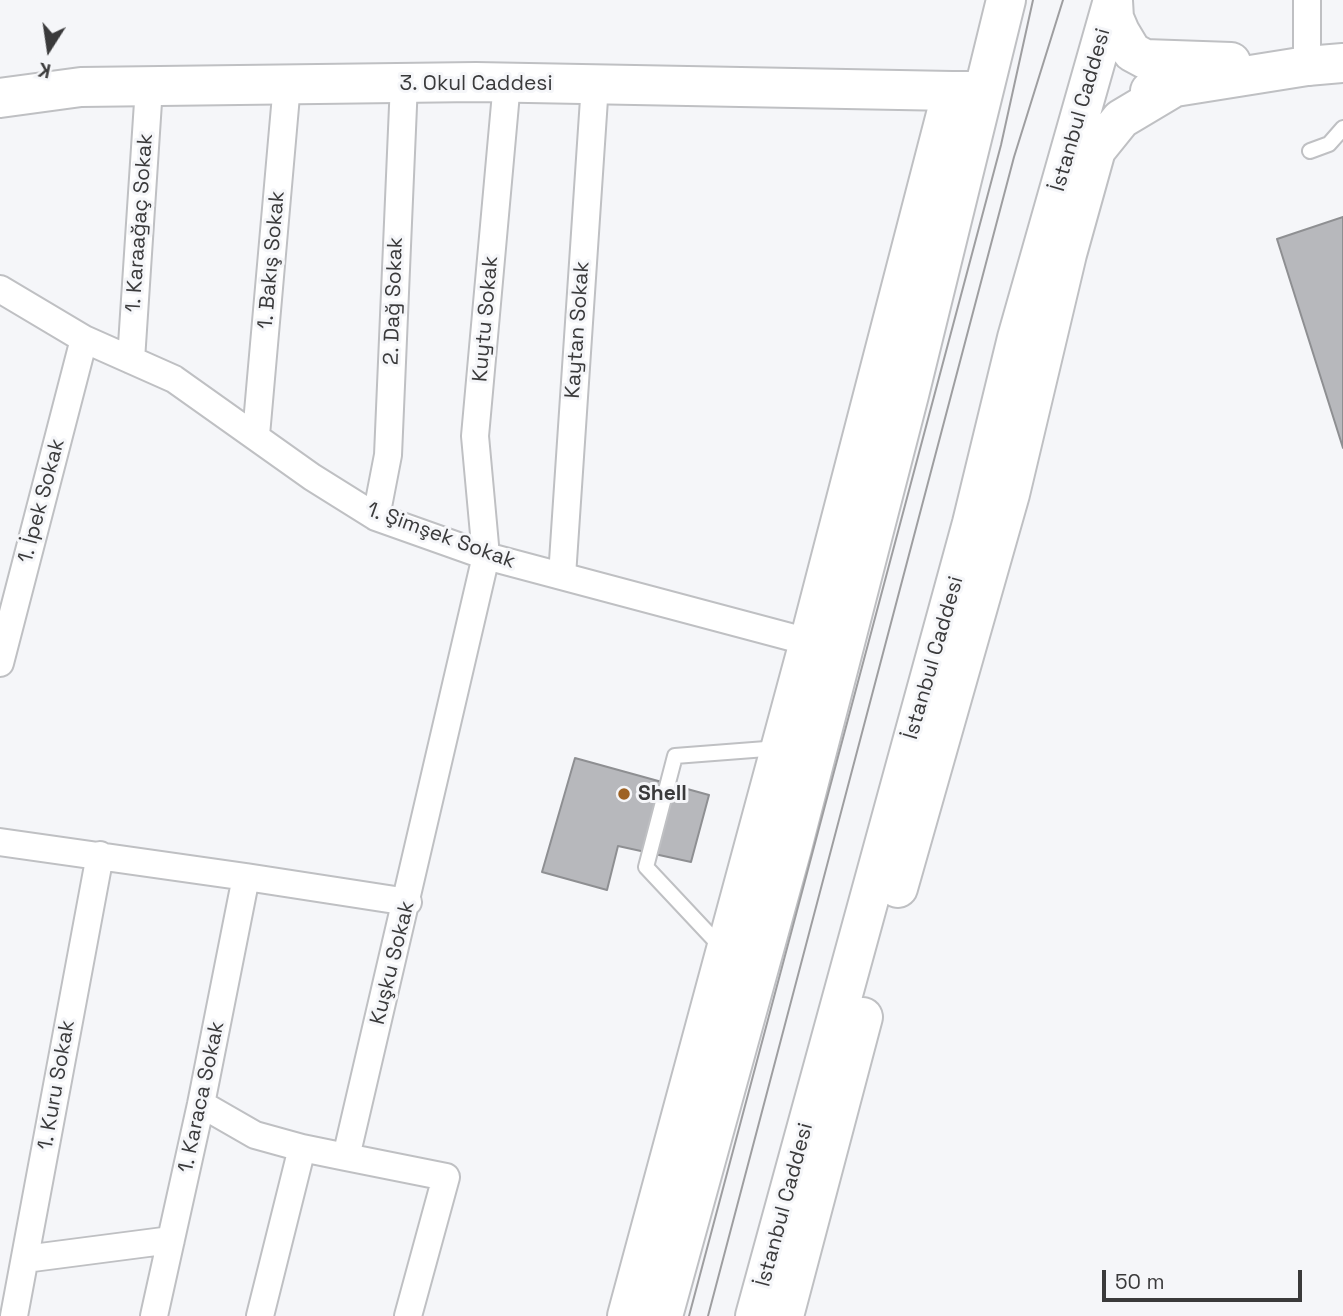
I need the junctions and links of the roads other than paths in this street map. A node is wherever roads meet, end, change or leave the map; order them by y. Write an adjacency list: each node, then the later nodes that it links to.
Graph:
1 (1006, 0): 12 (main road)
2 (1307, 0): 4 (street)
3 (1113, 1): 4 (main road); 15 (main road, İstanbul Caddesi)
4 (1330, 67): 10 (main road)
5 (507, 82): 6 (main road, 3. Okul Caddesi); 8 (main road, 3. Okul Caddesi); 21 (street, Kuytu Sokak)
6 (404, 83): 7 (main road, 3. Okul Caddesi); 20 (street, 2. Dağ Sokak)
7 (287, 84): 9 (main road, 3. Okul Caddesi); 19 (street, 1. Bakış Sokak)
8 (595, 84): 12 (main road, 3. Okul Caddesi); 22 (street, Kaytan Sokak)
9 (149, 87): 11 (main road, 3. Okul Caddesi); 18 (street, 1. Karaağaç Sokak)
10 (1174, 88): 15 (main road); 43 (main road)
11 (0, 98)
12 (970, 100): 23 (main road); 41 (main road)
13 (1343, 128): 14 (lane)
14 (1310, 151)
15 (1069, 152): 42 (main road, İstanbul Caddesi)
16 (0, 289): 17 (street, 1. Şimşek Sokak)
17 (84, 339): 18 (street, 1. Şimşek Sokak); 24 (street, 1. İpek Sokak)
18 (131, 360): 19 (street, 1. Şimşek Sokak)
19 (256, 435): 20 (street, 1. Şimşek Sokak)
20 (376, 517): 21 (street, 1. Şimşek Sokak)
21 (486, 556): 22 (street, 1. Şimşek Sokak); 29 (street, Kuşku Sokak)
22 (562, 576): 23 (street, 1. Şimşek Sokak)
23 (809, 642): 25 (main road)
24 (0, 663)
25 (781, 748): 30 (main road); 30 (lane)
26 (0, 842): 27 (street)
27 (100, 855): 28 (street); 35 (street, 1. Kuru Sokak)
28 (246, 877): 29 (street); 31 (street, 1. Karaca Sokak)
29 (408, 902): 33 (street, Kuşku Sokak)
30 (724, 950): 40 (main road)
31 (201, 1104): 32 (street); 34 (street, 1. Karaca Sokak)
32 (302, 1148): 33 (street); 38 (street)
33 (346, 1157): 39 (street)
34 (171, 1240): 35 (street); 37 (street, 1. Karaca Sokak)
35 (25, 1259): 36 (street, 1. Kuru Sokak)
36 (14, 1316)
37 (154, 1316)
38 (260, 1316)
39 (408, 1316)
40 (627, 1316)
41 (663, 1316)
42 (755, 1316)
43 (784, 1316)

